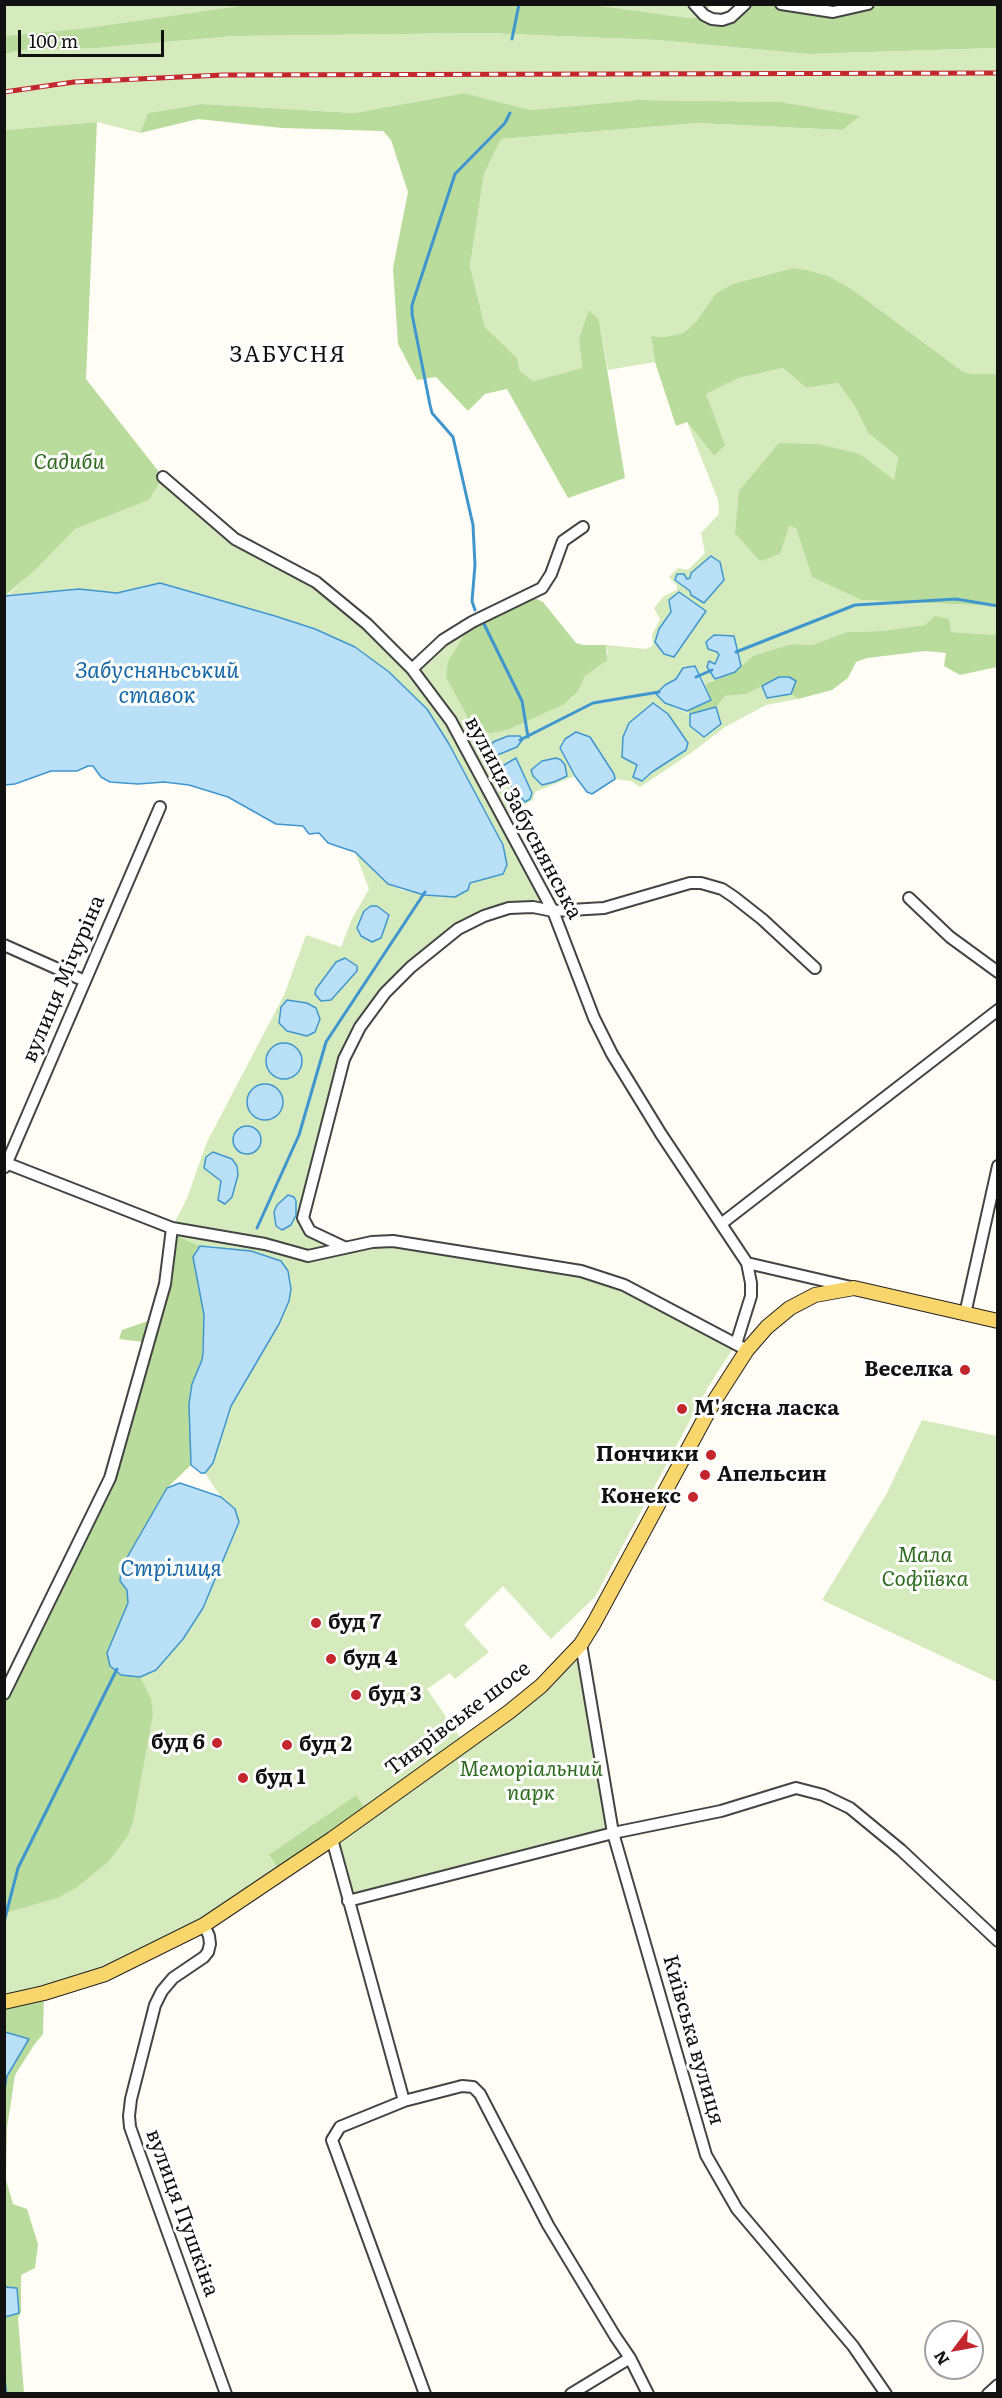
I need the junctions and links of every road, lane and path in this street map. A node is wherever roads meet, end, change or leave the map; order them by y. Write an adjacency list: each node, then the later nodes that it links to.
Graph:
1 (694, 4): 2 (street)
2 (745, 4)
3 (781, 4): 4 (street)
4 (868, 4)
5 (163, 477): 7 (street, вулиця Забуснянська)
6 (583, 527): 7 (street)
7 (412, 669): 10 (street, вулиця Забуснянська)
8 (160, 807): 14 (street, вулиця Мічуріна)
9 (909, 898): 13 (street)
10 (553, 910): 12 (street); 18 (street, вулиця Забуснянська); 20 (street)
11 (4, 945): 14 (street)
12 (815, 968)
13 (998, 972)
14 (85, 981): 16 (street, вулиця Мічуріна)
15 (998, 1010): 18 (street)
16 (5, 1165): 19 (street)
17 (998, 1166): 23 (street)
18 (721, 1224): 21 (street, вулиця Забуснянська)
19 (172, 1228): 20 (street); 27 (street)
20 (344, 1247): 25 (street)
21 (747, 1263): 22 (street); 25 (street)
22 (854, 1288): 23 (main road, Тиврівське шосе); 25 (main road, Тиврівське шосе)
23 (965, 1314): 24 (main road, Тиврівське шосе)
24 (998, 1321)
25 (741, 1347): 26 (main road, Тиврівське шосе)
26 (581, 1644): 28 (street, Київська вулиця); 29 (main road, Тиврівське шосе)
27 (4, 1694)
28 (613, 1833): 30 (street); 32 (street); 41 (street, Київська вулиця)
29 (332, 1839): 30 (street); 31 (main road, Тиврівське шосе)
30 (348, 1901): 34 (street)
31 (204, 1925): 33 (main road, Тиврівське шосе); 37 (street, вулиця Пушкіна)
32 (998, 1941)
33 (4, 2002)
34 (404, 2101): 35 (street); 38 (street)
35 (630, 2358): 39 (street); 40 (street)
36 (998, 2385): 42 (street)
37 (226, 2394)
38 (425, 2394)
39 (571, 2394)
40 (648, 2394)
41 (886, 2394)
42 (988, 2394)

